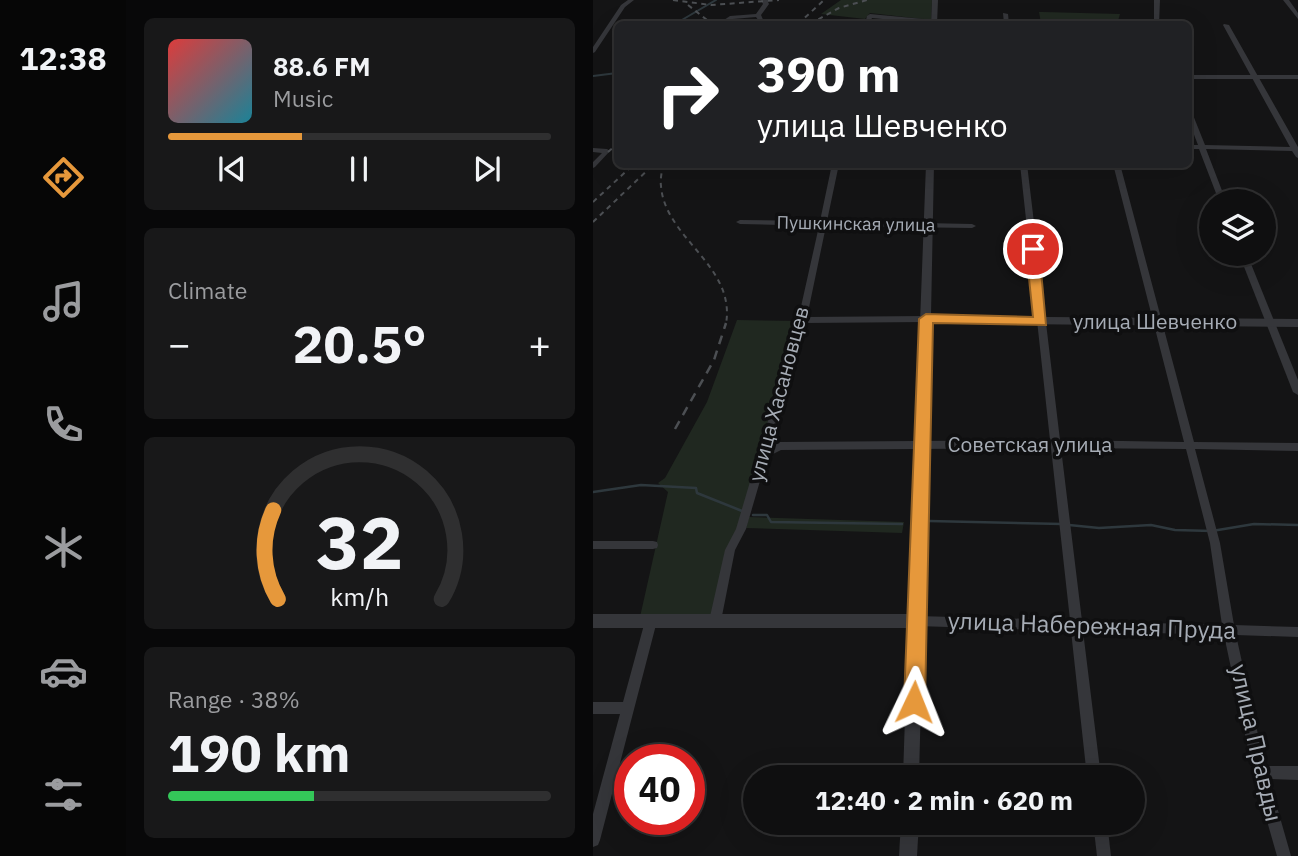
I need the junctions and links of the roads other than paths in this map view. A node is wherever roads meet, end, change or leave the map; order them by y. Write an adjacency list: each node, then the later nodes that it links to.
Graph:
1 (631, 0): 17 (street)
2 (764, 0): 7 (street)
3 (935, 0): 13 (street)
4 (1157, 0): 15 (street)
5 (1286, 0): 8 (street)
6 (1005, 14): 14 (street)
7 (758, 15): 9 (street); 10 (street)
8 (1298, 17)
9 (726, 21)
10 (761, 21)
11 (868, 21): 12 (street)
12 (916, 21)
13 (934, 21)
14 (1006, 21)
15 (1157, 21)
16 (1226, 25): 19 (street)
17 (593, 51)
18 (1192, 76): 19 (street)
19 (1257, 76): 20 (street); 25 (street)
20 (1298, 77)
21 (1192, 121): 23 (street)
22 (1192, 147): 23 (street)
23 (1201, 147): 25 (street); 31 (street)
24 (593, 150): 26 (street)
25 (1297, 151)
26 (593, 166)
27 (835, 168): 33 (street, улица Хасановцев)
28 (930, 168): 34 (street)
29 (1023, 168): 39 (street)
30 (1117, 168): 40 (street)
31 (1217, 189)
32 (740, 222): 33 (street, Пушкинская улица)
33 (824, 225): 34 (street, Пушкинская улица); 38 (street, улица Хасановцев)
34 (928, 225): 35 (street, Пушкинская улица); 37 (street)
35 (972, 226)
36 (1248, 266): 41 (street)
37 (926, 319): 38 (street, улица Шевченко); 39 (street, улица Шевченко); 45 (street)
38 (802, 320): 48 (street, улица Хасановцев)
39 (1041, 321): 40 (street, улица Шевченко); 44 (street)
40 (1157, 321): 41 (street, улица Шевченко); 46 (street)
41 (1270, 322): 42 (street, улица Шевченко); 43 (street)
42 (1298, 323)
43 (1298, 393)
44 (1055, 444): 45 (street, Советская улица); 46 (street, Советская улица); 55 (street)
45 (922, 446): 48 (street, Советская улица); 54 (street)
46 (1190, 446): 47 (street, Советская улица); 56 (street, улица Правды)
47 (1298, 447)
48 (764, 454): 53 (street, улица Хасановцев)
49 (593, 545): 50 (street)
50 (653, 545)
51 (593, 621): 52 (street, улица Набережная Пруда)
52 (651, 621): 53 (street, улица Набережная Пруда); 59 (street)
53 (714, 621): 54 (street, улица Набережная Пруда)
54 (917, 621): 55 (street, улица Набережная Пруда); 60 (street)
55 (1075, 626): 56 (street, улица Набережная Пруда); 61 (street)
56 (1229, 630): 57 (street, улица Набережная Пруда); 62 (street, улица Правды)
57 (1298, 632)
58 (593, 708): 59 (street)
59 (628, 708): 64 (street)
60 (911, 765)
61 (1092, 765)
62 (1260, 772): 63 (street); 70 (street, улица Правды)
63 (1298, 773)
64 (598, 800): 67 (street)
65 (910, 835): 68 (street)
66 (1102, 835): 69 (street)
67 (593, 840)
68 (909, 856)
69 (1104, 856)
70 (1284, 856)

